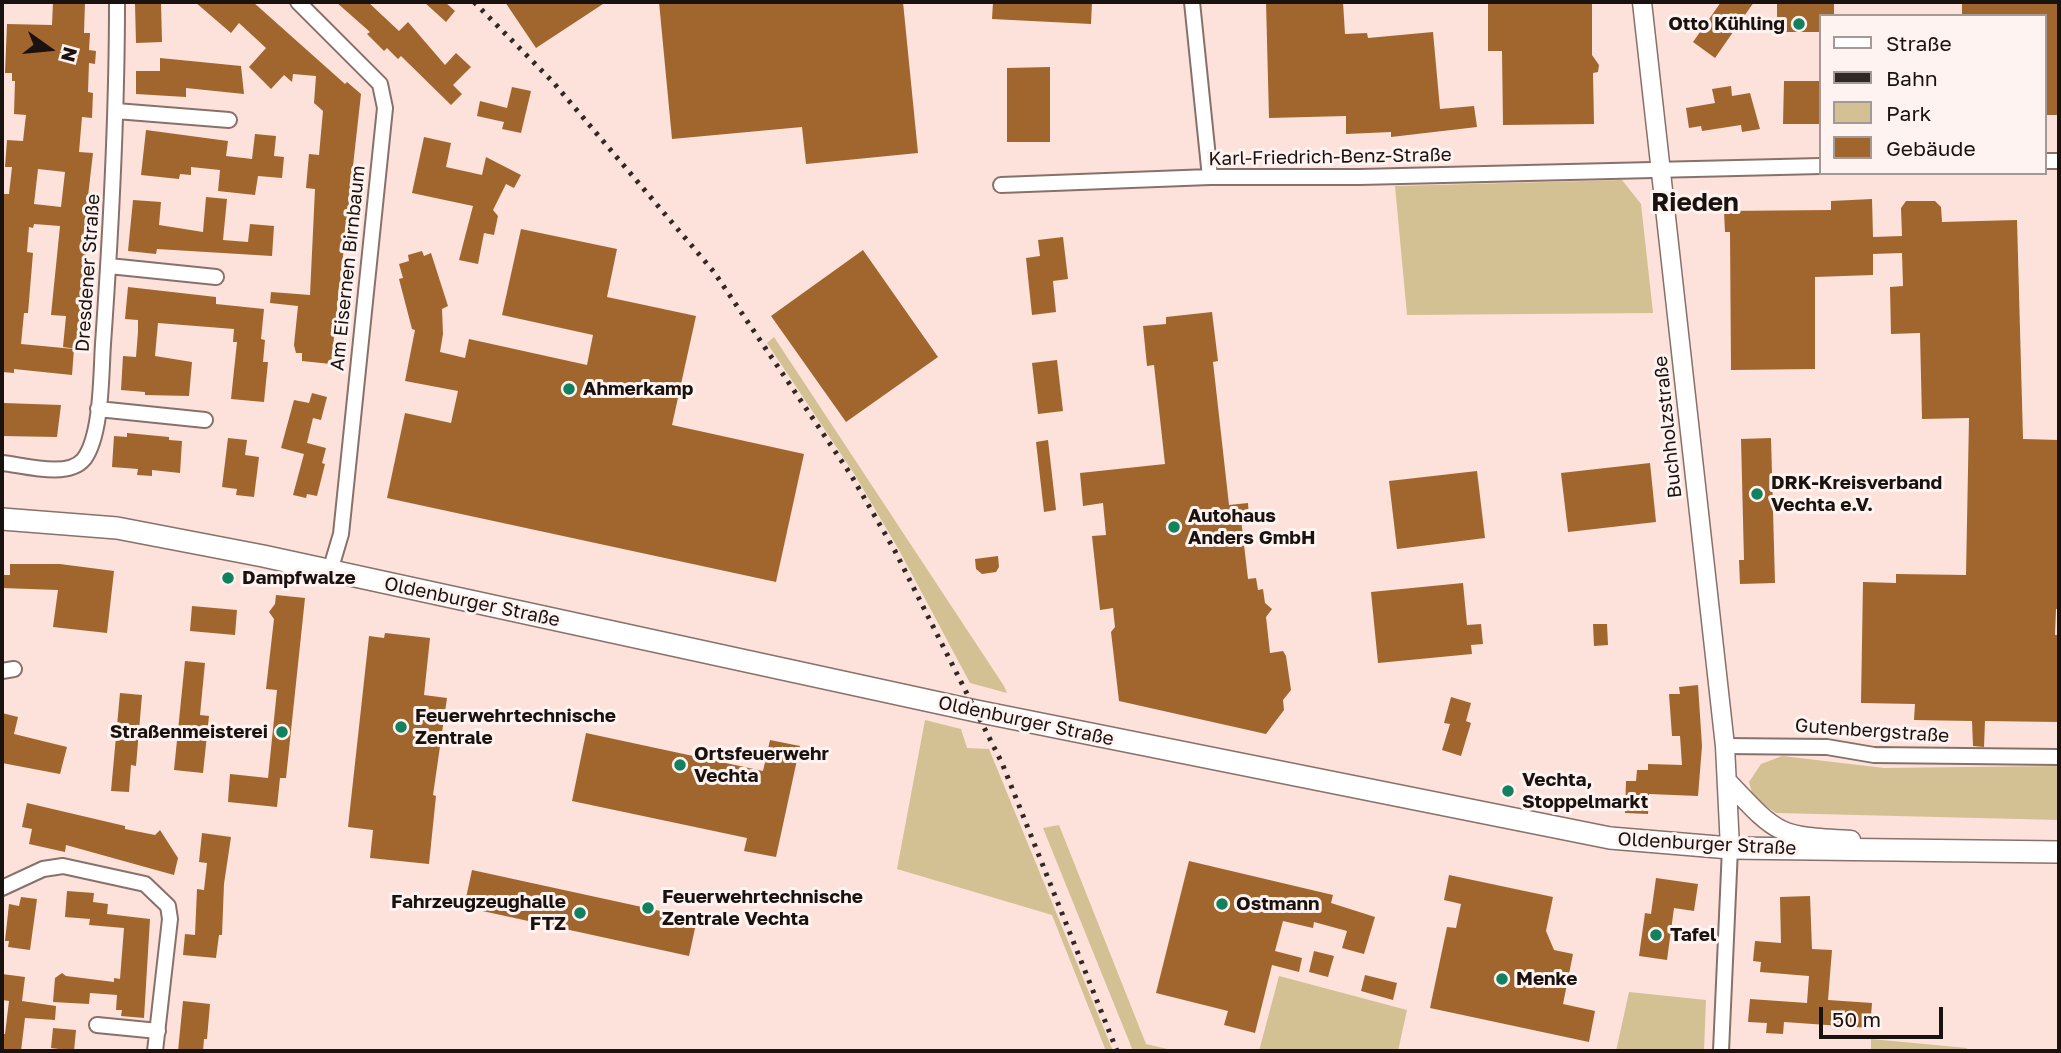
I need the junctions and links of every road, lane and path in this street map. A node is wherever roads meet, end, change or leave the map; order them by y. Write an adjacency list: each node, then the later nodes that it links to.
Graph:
1 (117, 2): 5 (street, Dresdener Straße)
2 (298, 2): 17 (street, Am Eisernen Birnbaum)
3 (1192, 2): 9 (street)
4 (1642, 2): 8 (street, Buchholzstraße)
5 (116, 111): 6 (street); 11 (street, Dresdener Straße)
6 (229, 120)
7 (1820, 166): 8 (street, Karl-Friedrich-Benz-Straße)
8 (1660, 169): 9 (street, Karl-Friedrich-Benz-Straße); 18 (street, Buchholzstraße)
9 (1210, 177): 10 (street, Karl-Friedrich-Benz-Straße)
10 (1001, 185)
11 (109, 266): 12 (street); 13 (street, Dresdener Straße)
12 (216, 276)
13 (98, 409): 14 (street); 15 (street, Dresdener Straße)
14 (205, 420)
15 (2, 463)
16 (2, 519): 17 (main road, Oldenburger Straße)
17 (330, 571): 21 (main road, Oldenburger Straße)
18 (1725, 746): 19 (street, Gutenbergstraße); 20 (street, Buchholzstraße)
19 (2059, 757)
20 (1729, 783): 21 (street, Buchholzstraße); 22 (street)
21 (1730, 848): 22 (main road, Oldenburger Straße); 28 (street)
22 (1953, 851): 23 (main road, Oldenburger Straße)
23 (2059, 852)
24 (2, 888): 26 (street)
25 (97, 1025): 26 (street)
26 (158, 1031): 27 (street)
27 (155, 1051)
28 (1721, 1051)

